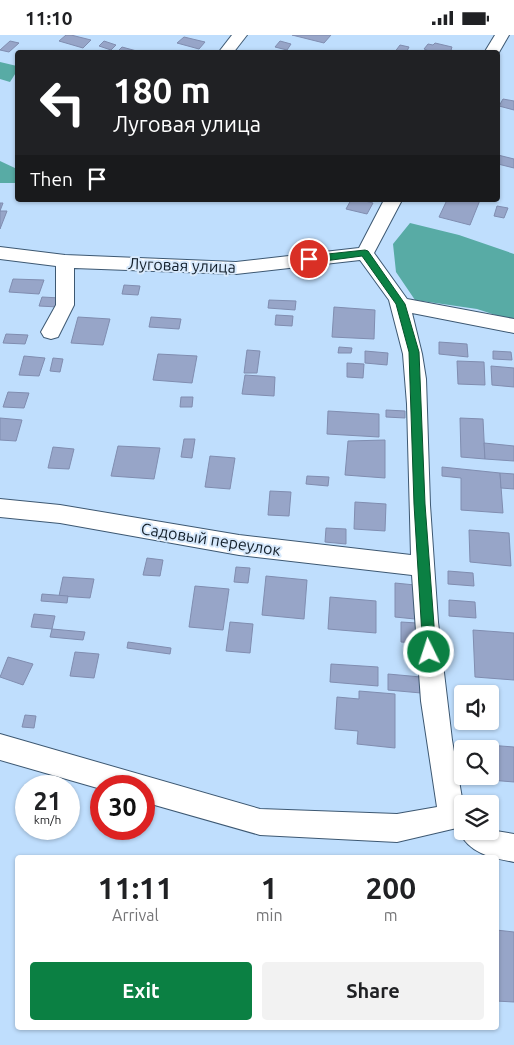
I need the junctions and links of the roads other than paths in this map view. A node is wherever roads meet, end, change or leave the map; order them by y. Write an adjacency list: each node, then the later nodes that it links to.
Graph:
1 (240, 35): 3 (street)
2 (502, 35): 4 (street)
3 (228, 50)
4 (493, 50)
5 (391, 202): 7 (street)
6 (0, 253): 8 (street, Луговая улица)
7 (365, 253): 8 (street, Луговая улица); 9 (street)
8 (66, 261): 11 (street)
9 (400, 304): 10 (street); 13 (street)
10 (514, 326)
11 (51, 332)
12 (0, 508): 13 (street, Садовый переулок)
13 (423, 566): 17 (street)
14 (0, 747): 15 (street)
15 (97, 775)
16 (155, 792): 18 (street)
17 (454, 804)
18 (454, 825)
19 (484, 840): 20 (street)
20 (514, 848)

